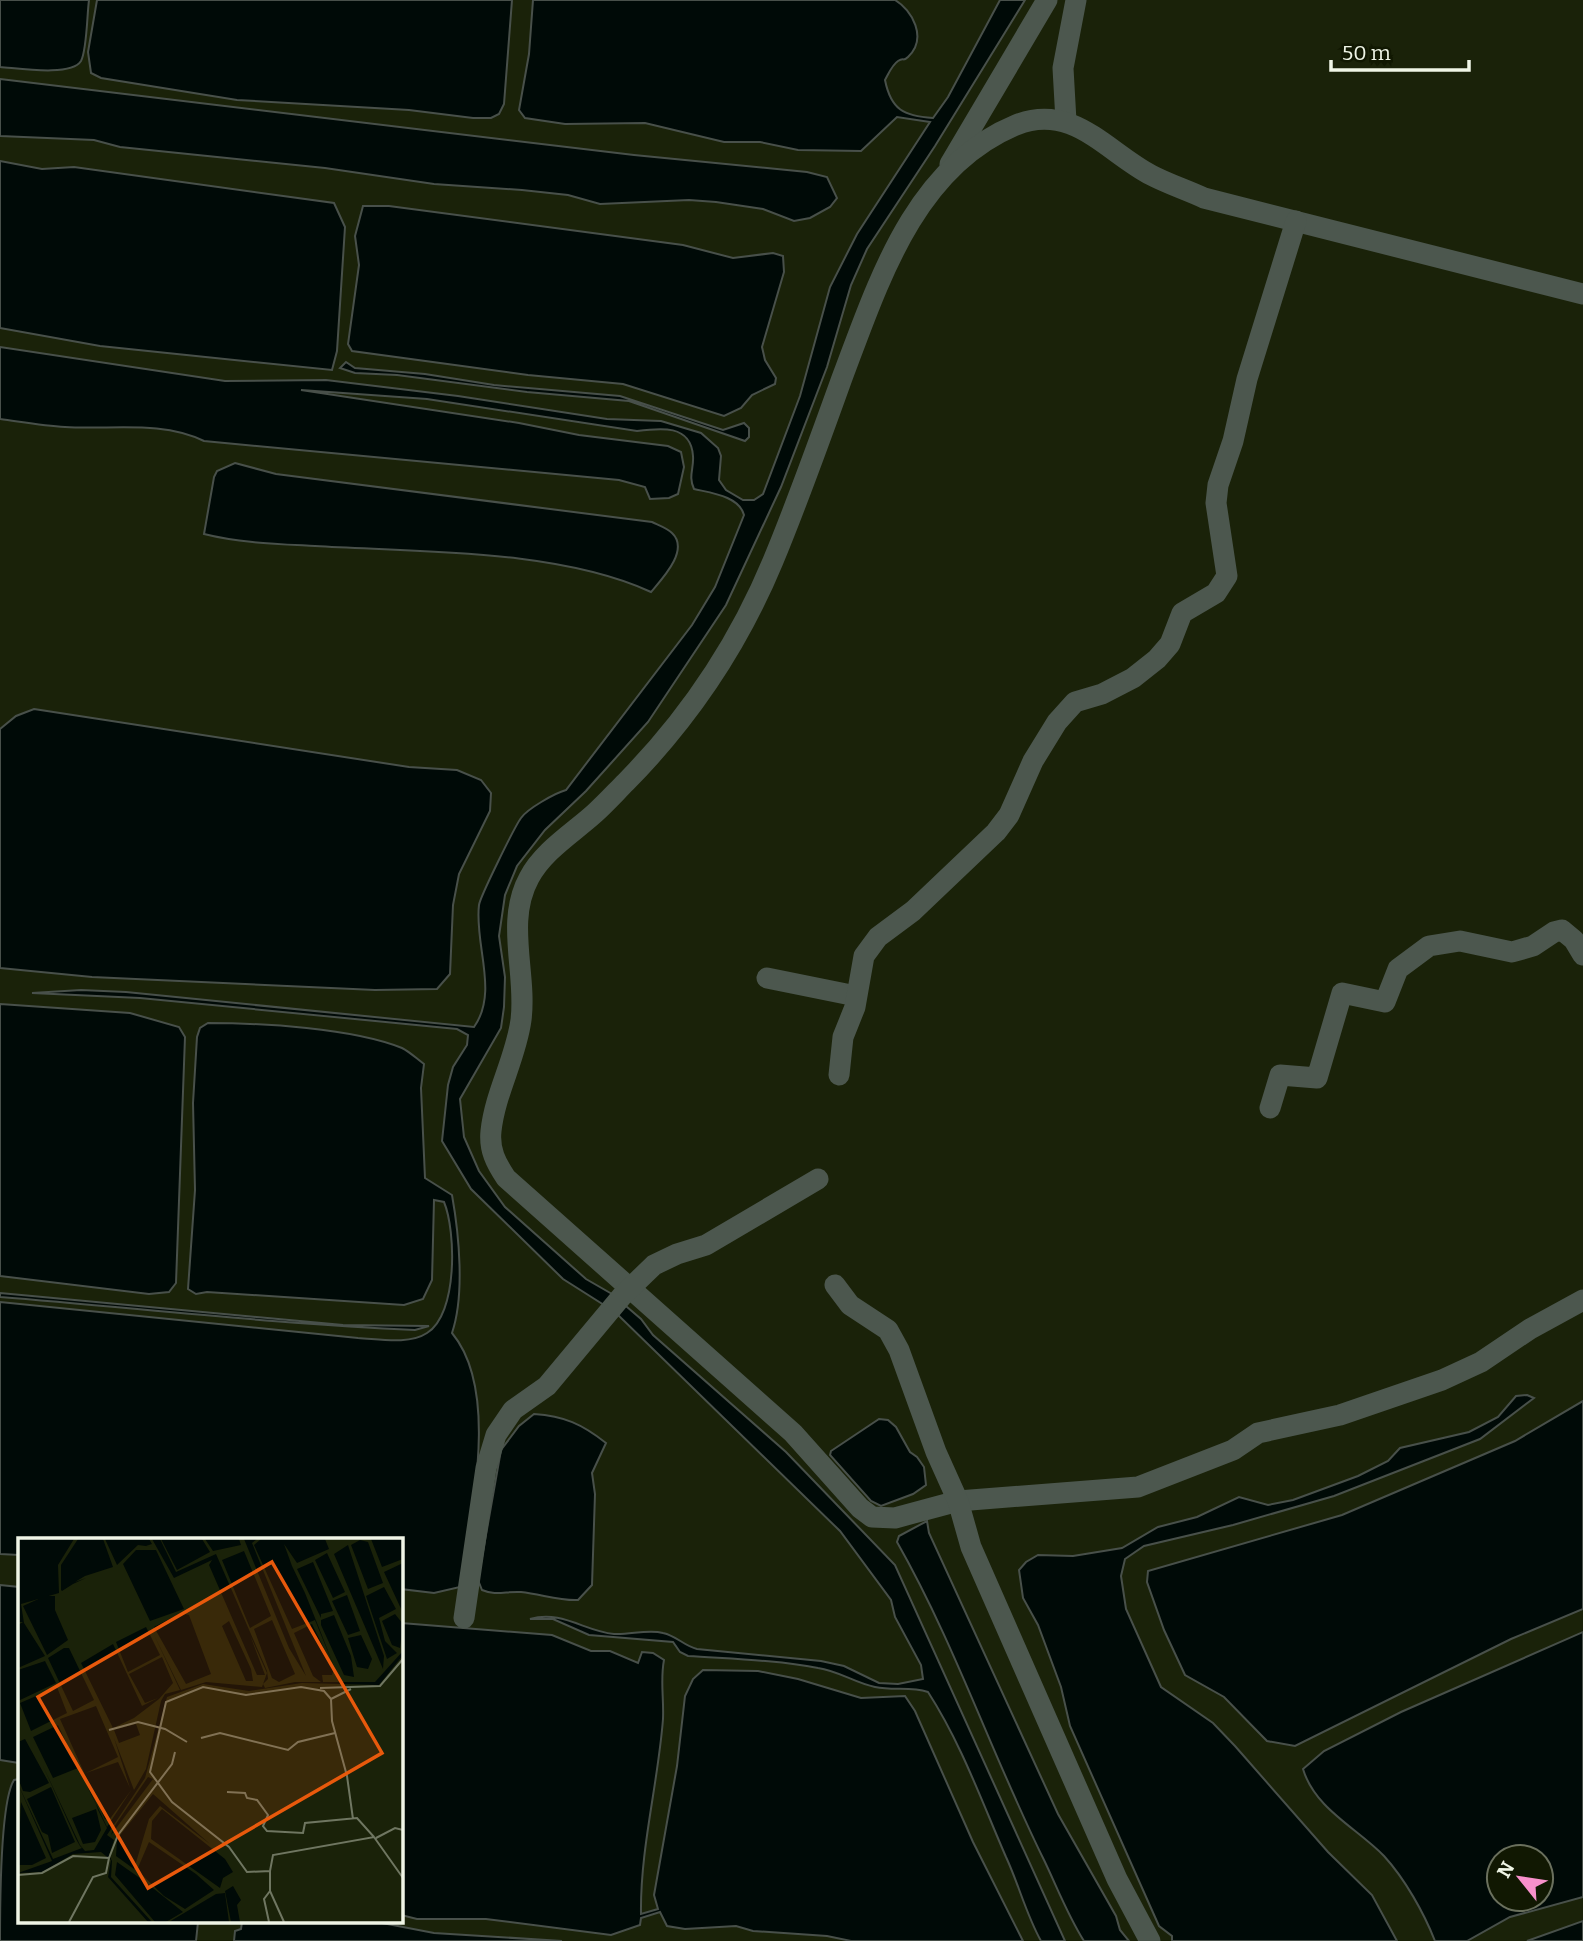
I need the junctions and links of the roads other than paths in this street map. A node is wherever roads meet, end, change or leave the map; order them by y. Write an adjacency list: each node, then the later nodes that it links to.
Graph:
1 (1047, 0): 4 (street)
2 (1076, 0): 3 (street)
3 (1066, 121): 4 (street); 5 (street)
4 (944, 175): 14 (street)
5 (1296, 221): 6 (street); 9 (street)
6 (1583, 294)
7 (1583, 955): 11 (street)
8 (767, 978): 9 (street)
9 (856, 996): 10 (street)
10 (839, 1075)
11 (1270, 1108)
12 (818, 1179): 14 (street)
13 (835, 1285): 16 (street)
14 (626, 1292): 16 (street); 17 (street)
15 (1583, 1300): 16 (street)
16 (958, 1501): 18 (street)
17 (464, 1618)
18 (1150, 1941)

